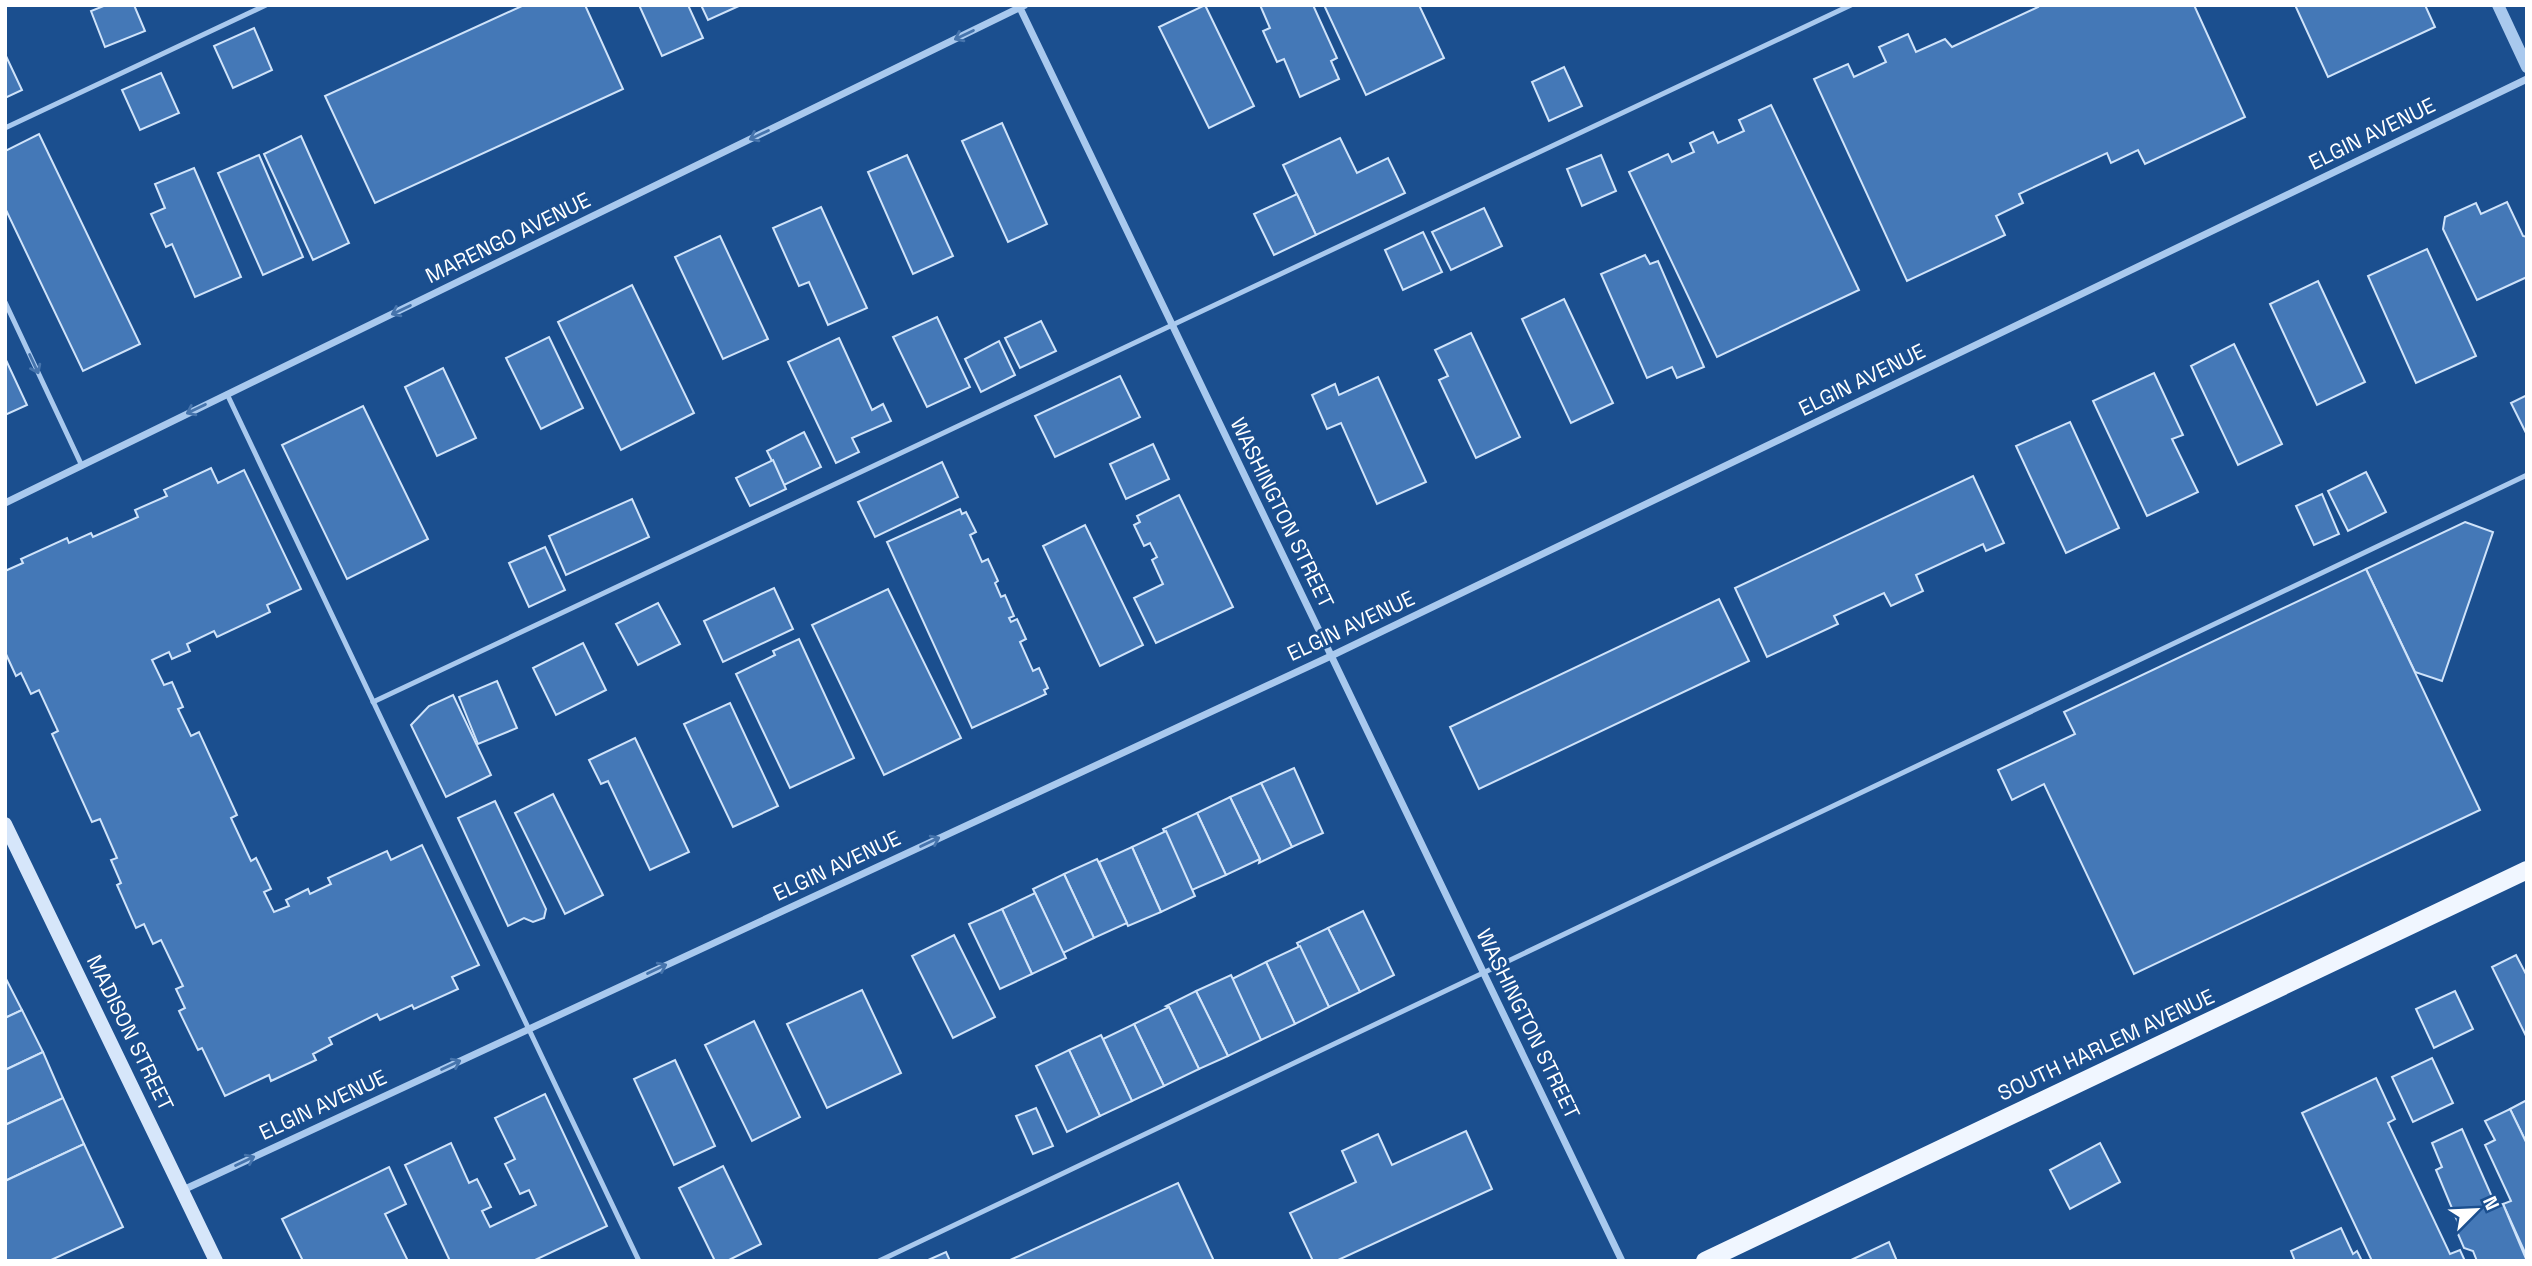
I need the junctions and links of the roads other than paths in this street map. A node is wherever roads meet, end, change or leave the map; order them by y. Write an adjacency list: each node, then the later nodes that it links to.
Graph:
1 (266, 5): 7 (lane)
2 (1851, 5): 9 (lane)
3 (2498, 5): 5 (street)
4 (1023, 7): 9 (street, WASHINGTON STREET); 10 (street, MARENGO AVENUE, one-way to 10)
5 (2527, 67)
6 (2527, 79): 14 (street, ELGIN AVENUE)
7 (5, 128)
8 (5, 302): 11 (lane, one-way to 11)
9 (1172, 326): 14 (street, WASHINGTON STREET); 15 (lane)
10 (227, 394): 11 (street, MARENGO AVENUE, one-way to 11); 15 (lane)
11 (82, 466): 13 (street, MARENGO AVENUE)
12 (2527, 475): 18 (lane)
13 (5, 503)
14 (1331, 656): 18 (street, WASHINGTON STREET); 19 (street, ELGIN AVENUE, one-way to 14)
15 (373, 702): 19 (lane)
16 (5, 824): 20 (main road, MADISON STREET)
17 (2527, 870): 25 (main road, SOUTH HARLEM AVENUE)
18 (1483, 972): 23 (lane); 24 (street, WASHINGTON STREET)
19 (528, 1029): 20 (street, ELGIN AVENUE, one-way to 19); 22 (lane)
20 (183, 1189): 21 (main road, MADISON STREET)
21 (216, 1261)
22 (639, 1261)
23 (879, 1261)
24 (1622, 1261)
25 (1705, 1261)

